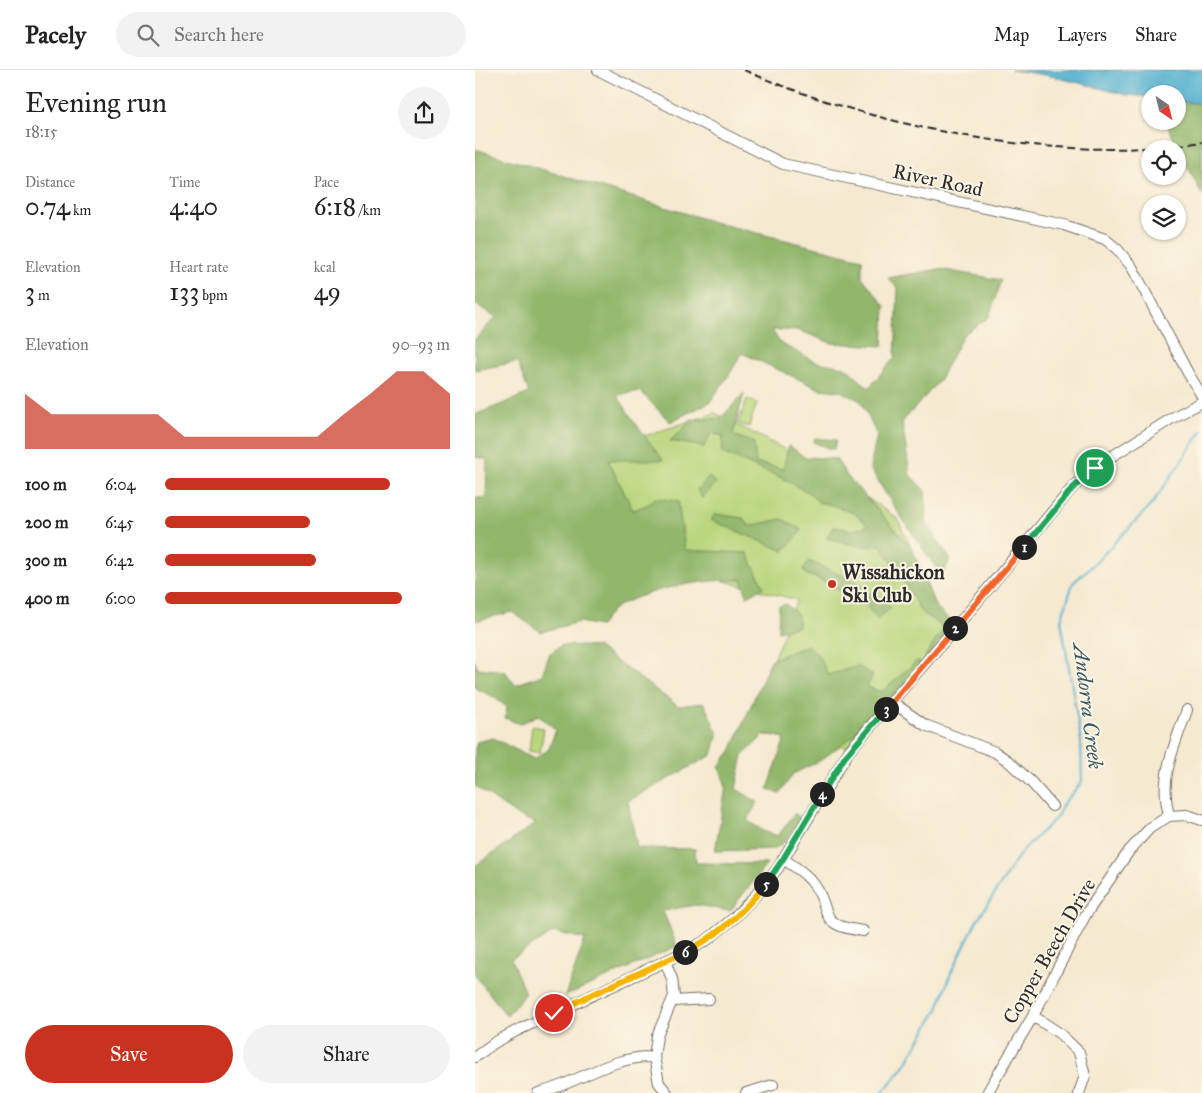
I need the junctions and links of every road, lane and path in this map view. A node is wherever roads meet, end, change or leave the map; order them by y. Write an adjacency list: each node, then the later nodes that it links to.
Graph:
1 (598, 70): 2 (street, River Road)
2 (1202, 396)
3 (1202, 402): 4 (street)
4 (892, 702): 6 (street); 9 (street)
5 (1187, 710): 7 (street)
6 (1052, 806)
7 (1169, 816): 8 (street); 14 (street, Copper Beech Drive)
8 (1202, 820)
9 (783, 859): 10 (street); 11 (street)
10 (863, 931)
11 (665, 962): 13 (street); 15 (street)
12 (709, 1000): 13 (street)
13 (673, 1001): 16 (street)
14 (1033, 1016): 21 (street, Copper Beech Drive); 22 (street)
15 (475, 1057)
16 (654, 1057): 18 (street); 19 (street)
17 (773, 1085): 20 (street)
18 (538, 1092)
19 (667, 1093)
20 (746, 1093)
21 (987, 1093)
22 (1079, 1093)

